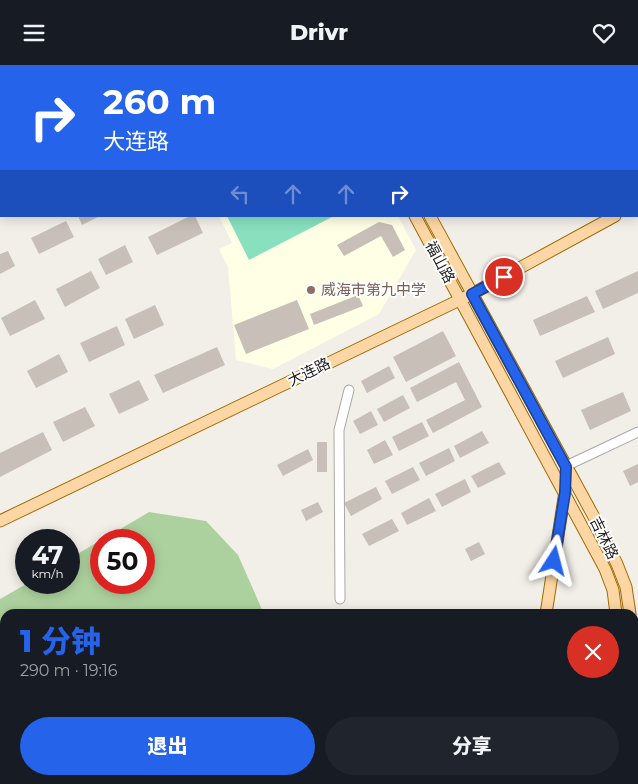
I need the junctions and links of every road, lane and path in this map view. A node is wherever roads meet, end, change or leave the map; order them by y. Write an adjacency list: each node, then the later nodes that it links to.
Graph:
1 (416, 217): 5 (main road, 福山路)
2 (431, 217): 4 (main road, 福山路)
3 (613, 217): 4 (main road, 大连路)
4 (472, 294): 5 (main road, 大连路); 8 (main road, 福山路)
5 (460, 299): 9 (main road, 福山路); 10 (main road, 大连路)
6 (349, 390): 11 (street)
7 (638, 432): 8 (street)
8 (566, 467): 9 (main road); 14 (main road, 吉林路)
9 (565, 493): 12 (main road); 13 (main road, 吉林路)
10 (0, 521)
11 (340, 599)
12 (547, 609)
13 (615, 609)
14 (629, 609)

